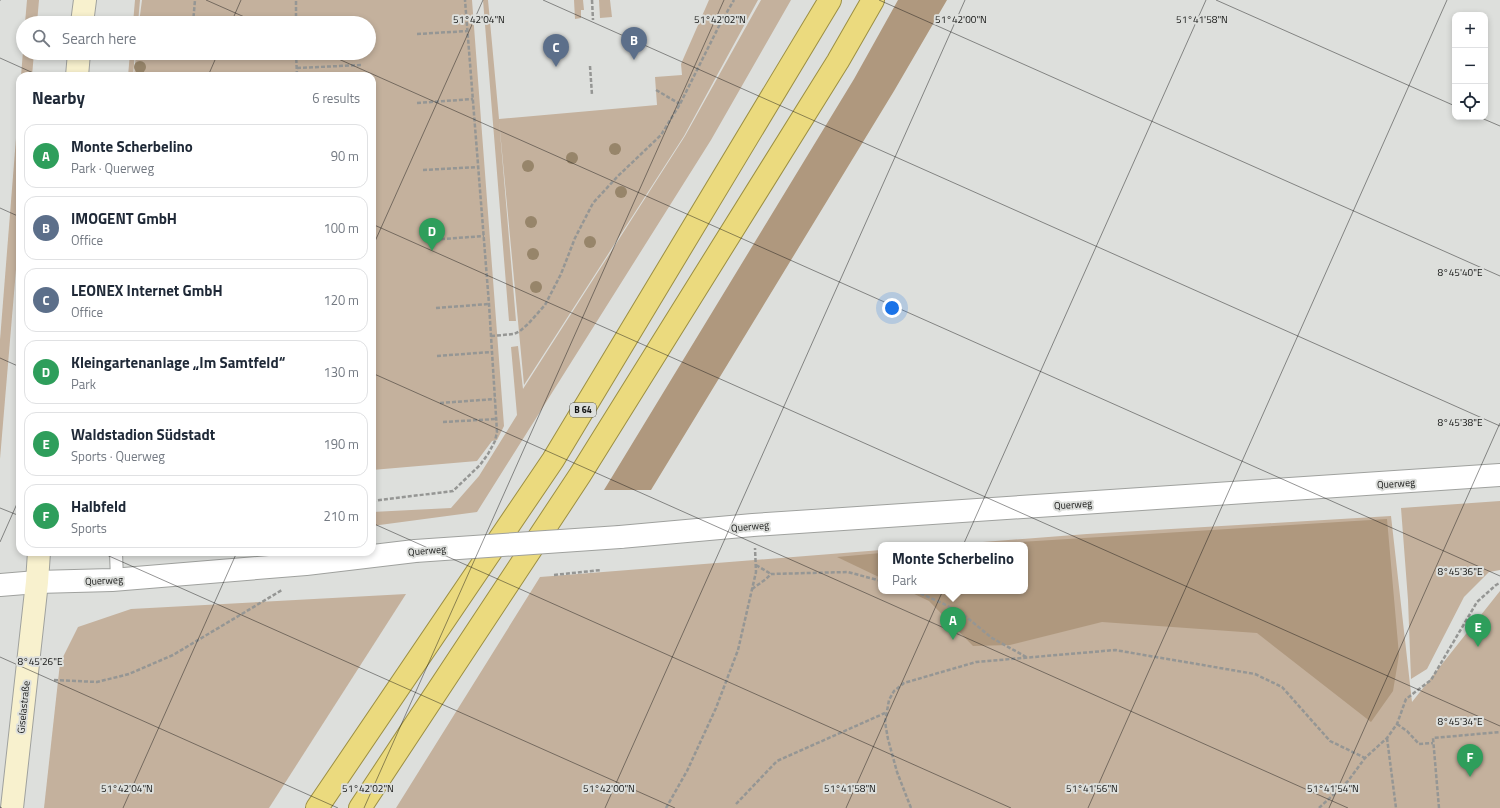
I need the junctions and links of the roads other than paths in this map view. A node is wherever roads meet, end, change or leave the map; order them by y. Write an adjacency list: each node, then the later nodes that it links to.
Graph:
1 (85, 0): 4 (main road)
2 (830, 0): 16 (highway, B 64)
3 (873, 0): 17 (highway)
4 (83, 16)
5 (78, 60): 6 (main road)
6 (77, 72)
7 (1500, 475): 11 (street, Querweg, bridge)
8 (39, 556): 13 (main road, Giselastraße)
9 (116, 556): 12 (lane)
10 (373, 556): 12 (street, Querweg, bridge)
11 (376, 556)
12 (117, 580): 13 (street, Querweg)
13 (37, 582): 14 (street, Querweg); 15 (main road, Giselastraße)
14 (0, 585)
15 (12, 808)
16 (317, 808)
17 (360, 808)

